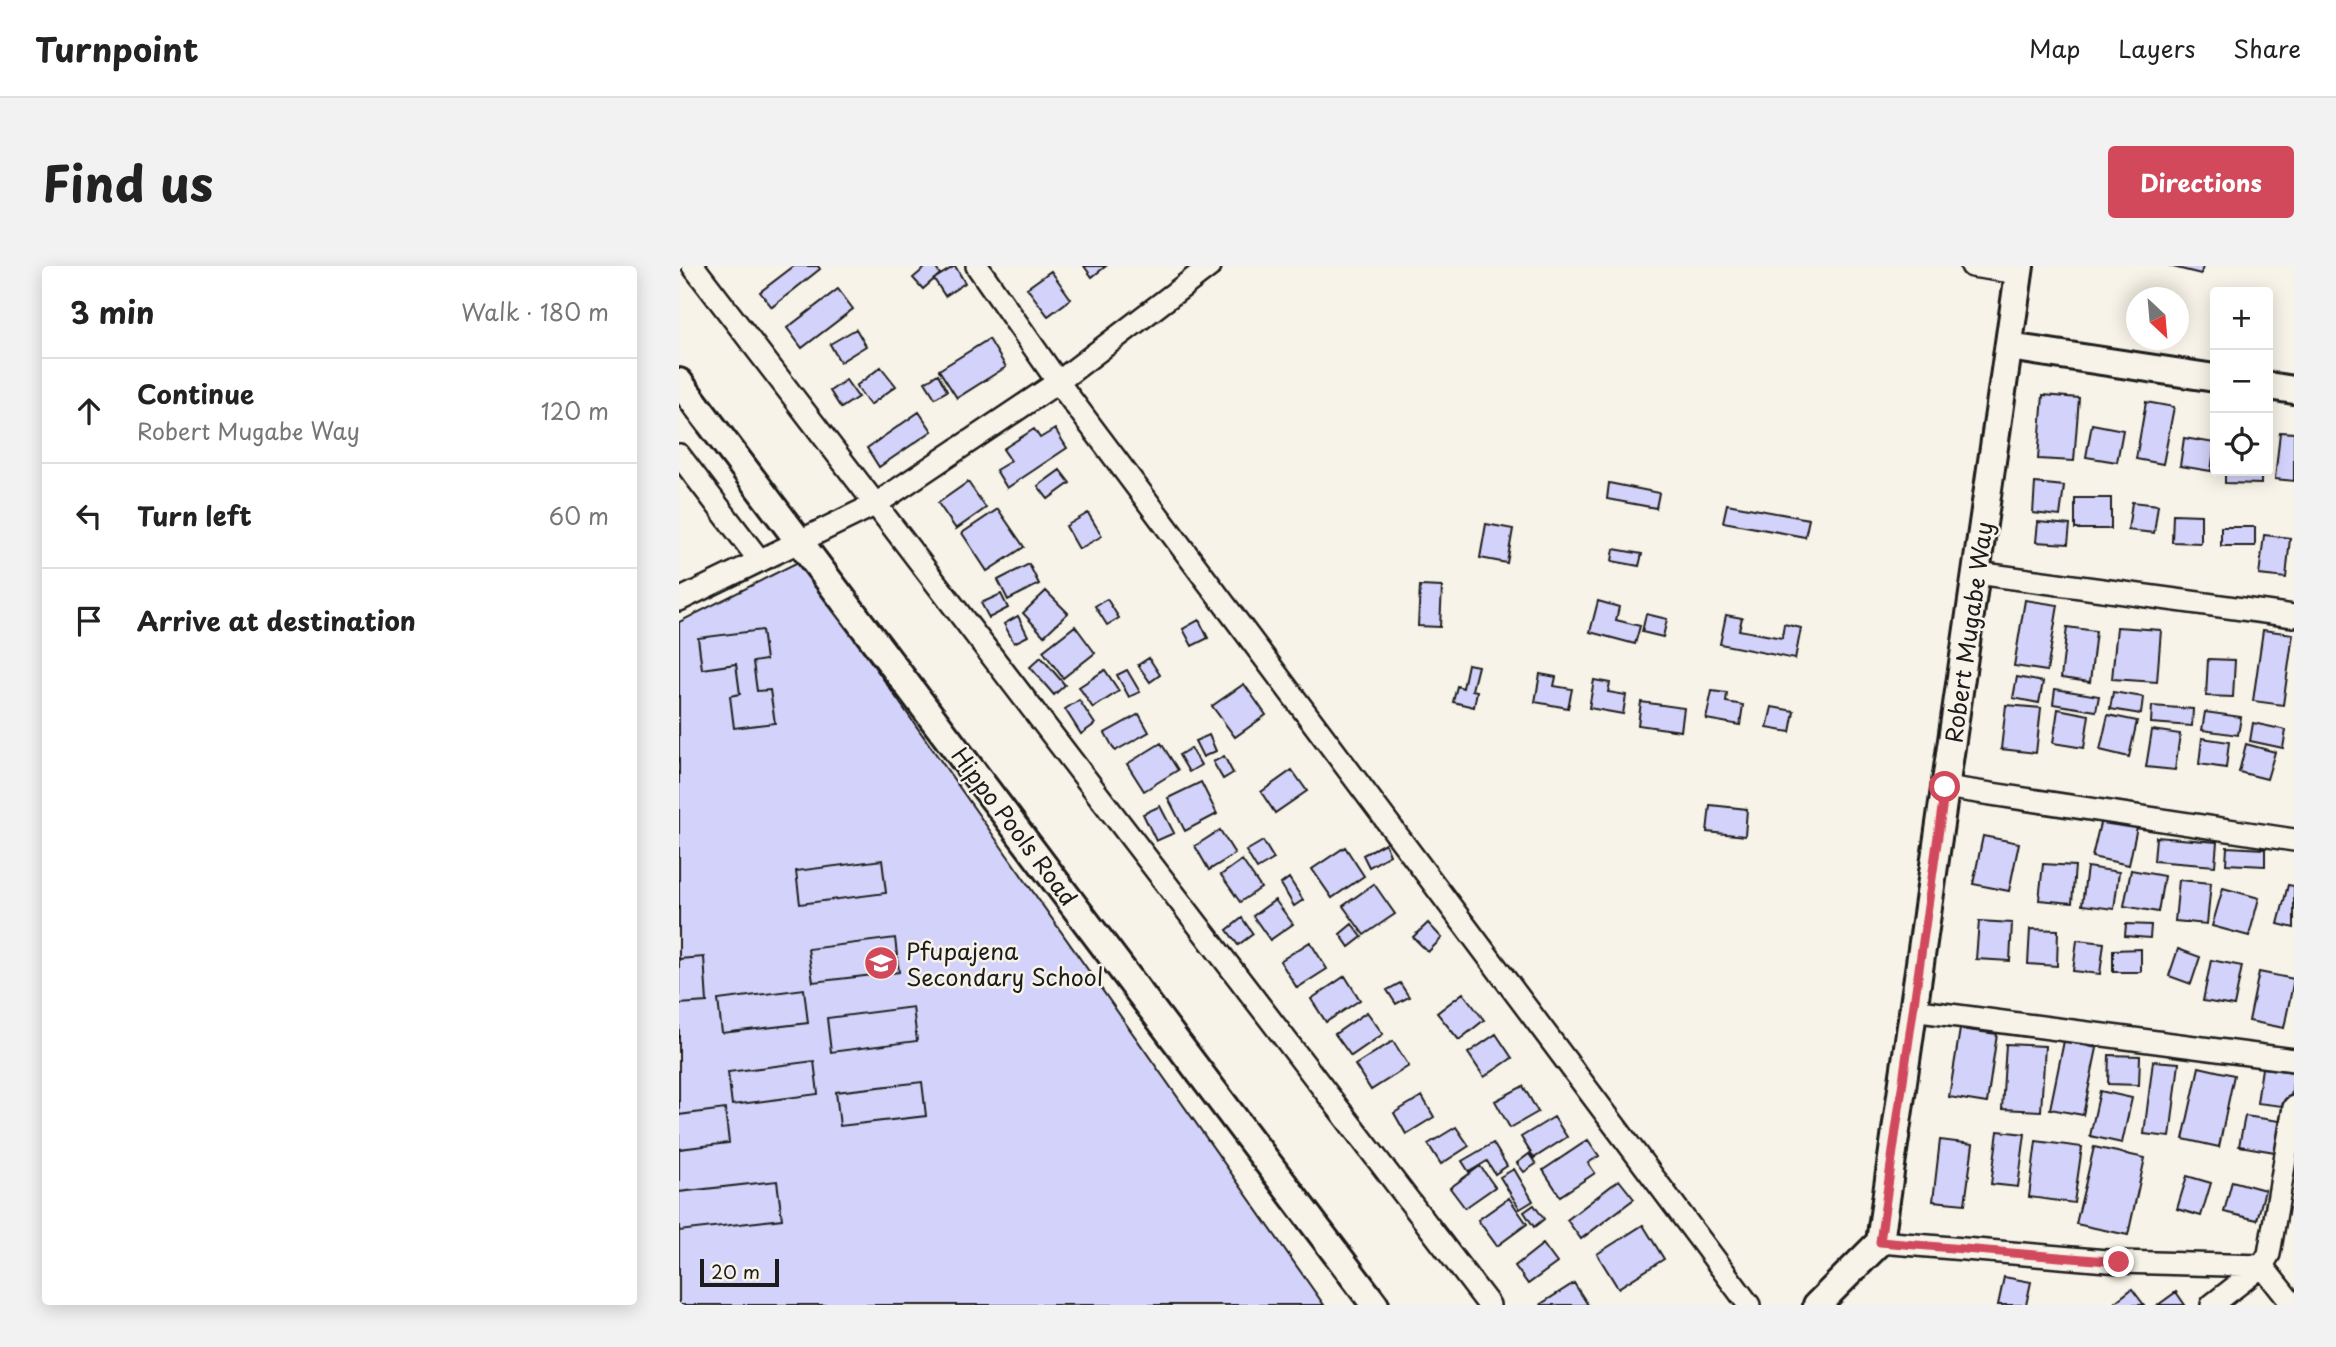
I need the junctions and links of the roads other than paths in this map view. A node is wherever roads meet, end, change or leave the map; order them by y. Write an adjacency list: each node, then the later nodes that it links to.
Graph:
1 (693, 266): 13 (street)
2 (977, 266): 9 (street)
3 (1210, 266): 9 (street)
4 (1972, 266): 5 (street)
5 (2020, 269): 6 (street, Robert Mugabe Way)
6 (2009, 347): 7 (street); 16 (street, Robert Mugabe Way)
7 (2210, 377)
8 (679, 382): 14 (street, Hippo Pools Road)
9 (1058, 382): 13 (street); 28 (street)
10 (2273, 387): 11 (street)
11 (2294, 390)
12 (679, 455): 15 (street)
13 (876, 504): 14 (street); 27 (street)
14 (799, 539): 15 (street); 26 (street, Hippo Pools Road)
15 (760, 561): 17 (street)
16 (1977, 573): 18 (street); 19 (street, Robert Mugabe Way)
17 (679, 600)
18 (2294, 616)
19 (1945, 787): 20 (street); 21 (street, Robert Mugabe Way)
20 (2294, 840)
21 (1912, 1010): 22 (street); 24 (street, Robert Mugabe Way)
22 (2294, 1060)
23 (2294, 1107): 25 (street)
24 (1880, 1242): 25 (street); 29 (street)
25 (2262, 1266): 30 (street); 31 (street)
26 (1375, 1305)
27 (1489, 1305)
28 (1749, 1305)
29 (1817, 1305)
30 (2212, 1305)
31 (2293, 1305)

